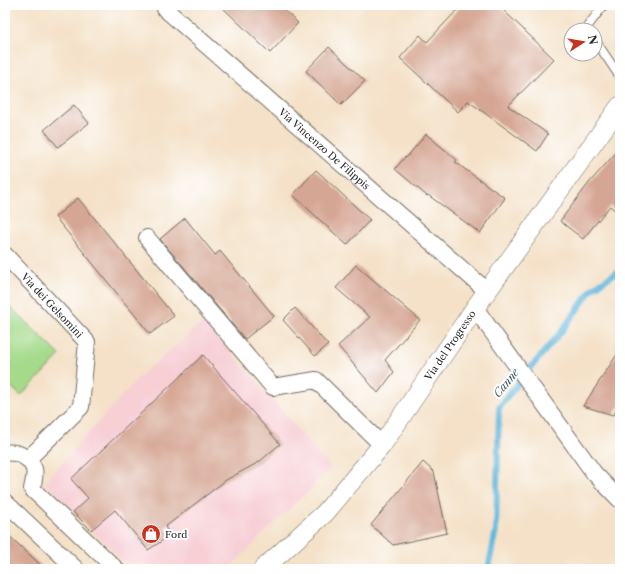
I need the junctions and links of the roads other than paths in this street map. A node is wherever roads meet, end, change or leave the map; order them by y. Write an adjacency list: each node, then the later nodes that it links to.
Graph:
1 (168, 5): 9 (street, Via Vincenzo De Filippis)
2 (604, 5): 3 (lane)
3 (591, 22)
4 (603, 52): 5 (lane)
5 (620, 77)
6 (620, 106): 9 (street, Via del Progresso)
7 (147, 238): 11 (street)
8 (5, 255): 13 (street, Via dei Gelsomini)
9 (488, 291): 10 (street, Via del Progresso)
10 (475, 308): 11 (street, Via del Progresso); 14 (street)
11 (382, 445): 18 (street, Via del Progresso)
12 (5, 453): 13 (street)
13 (28, 459): 17 (street)
14 (620, 500)
15 (5, 502): 16 (street)
16 (76, 569)
17 (116, 569)
18 (263, 569)

